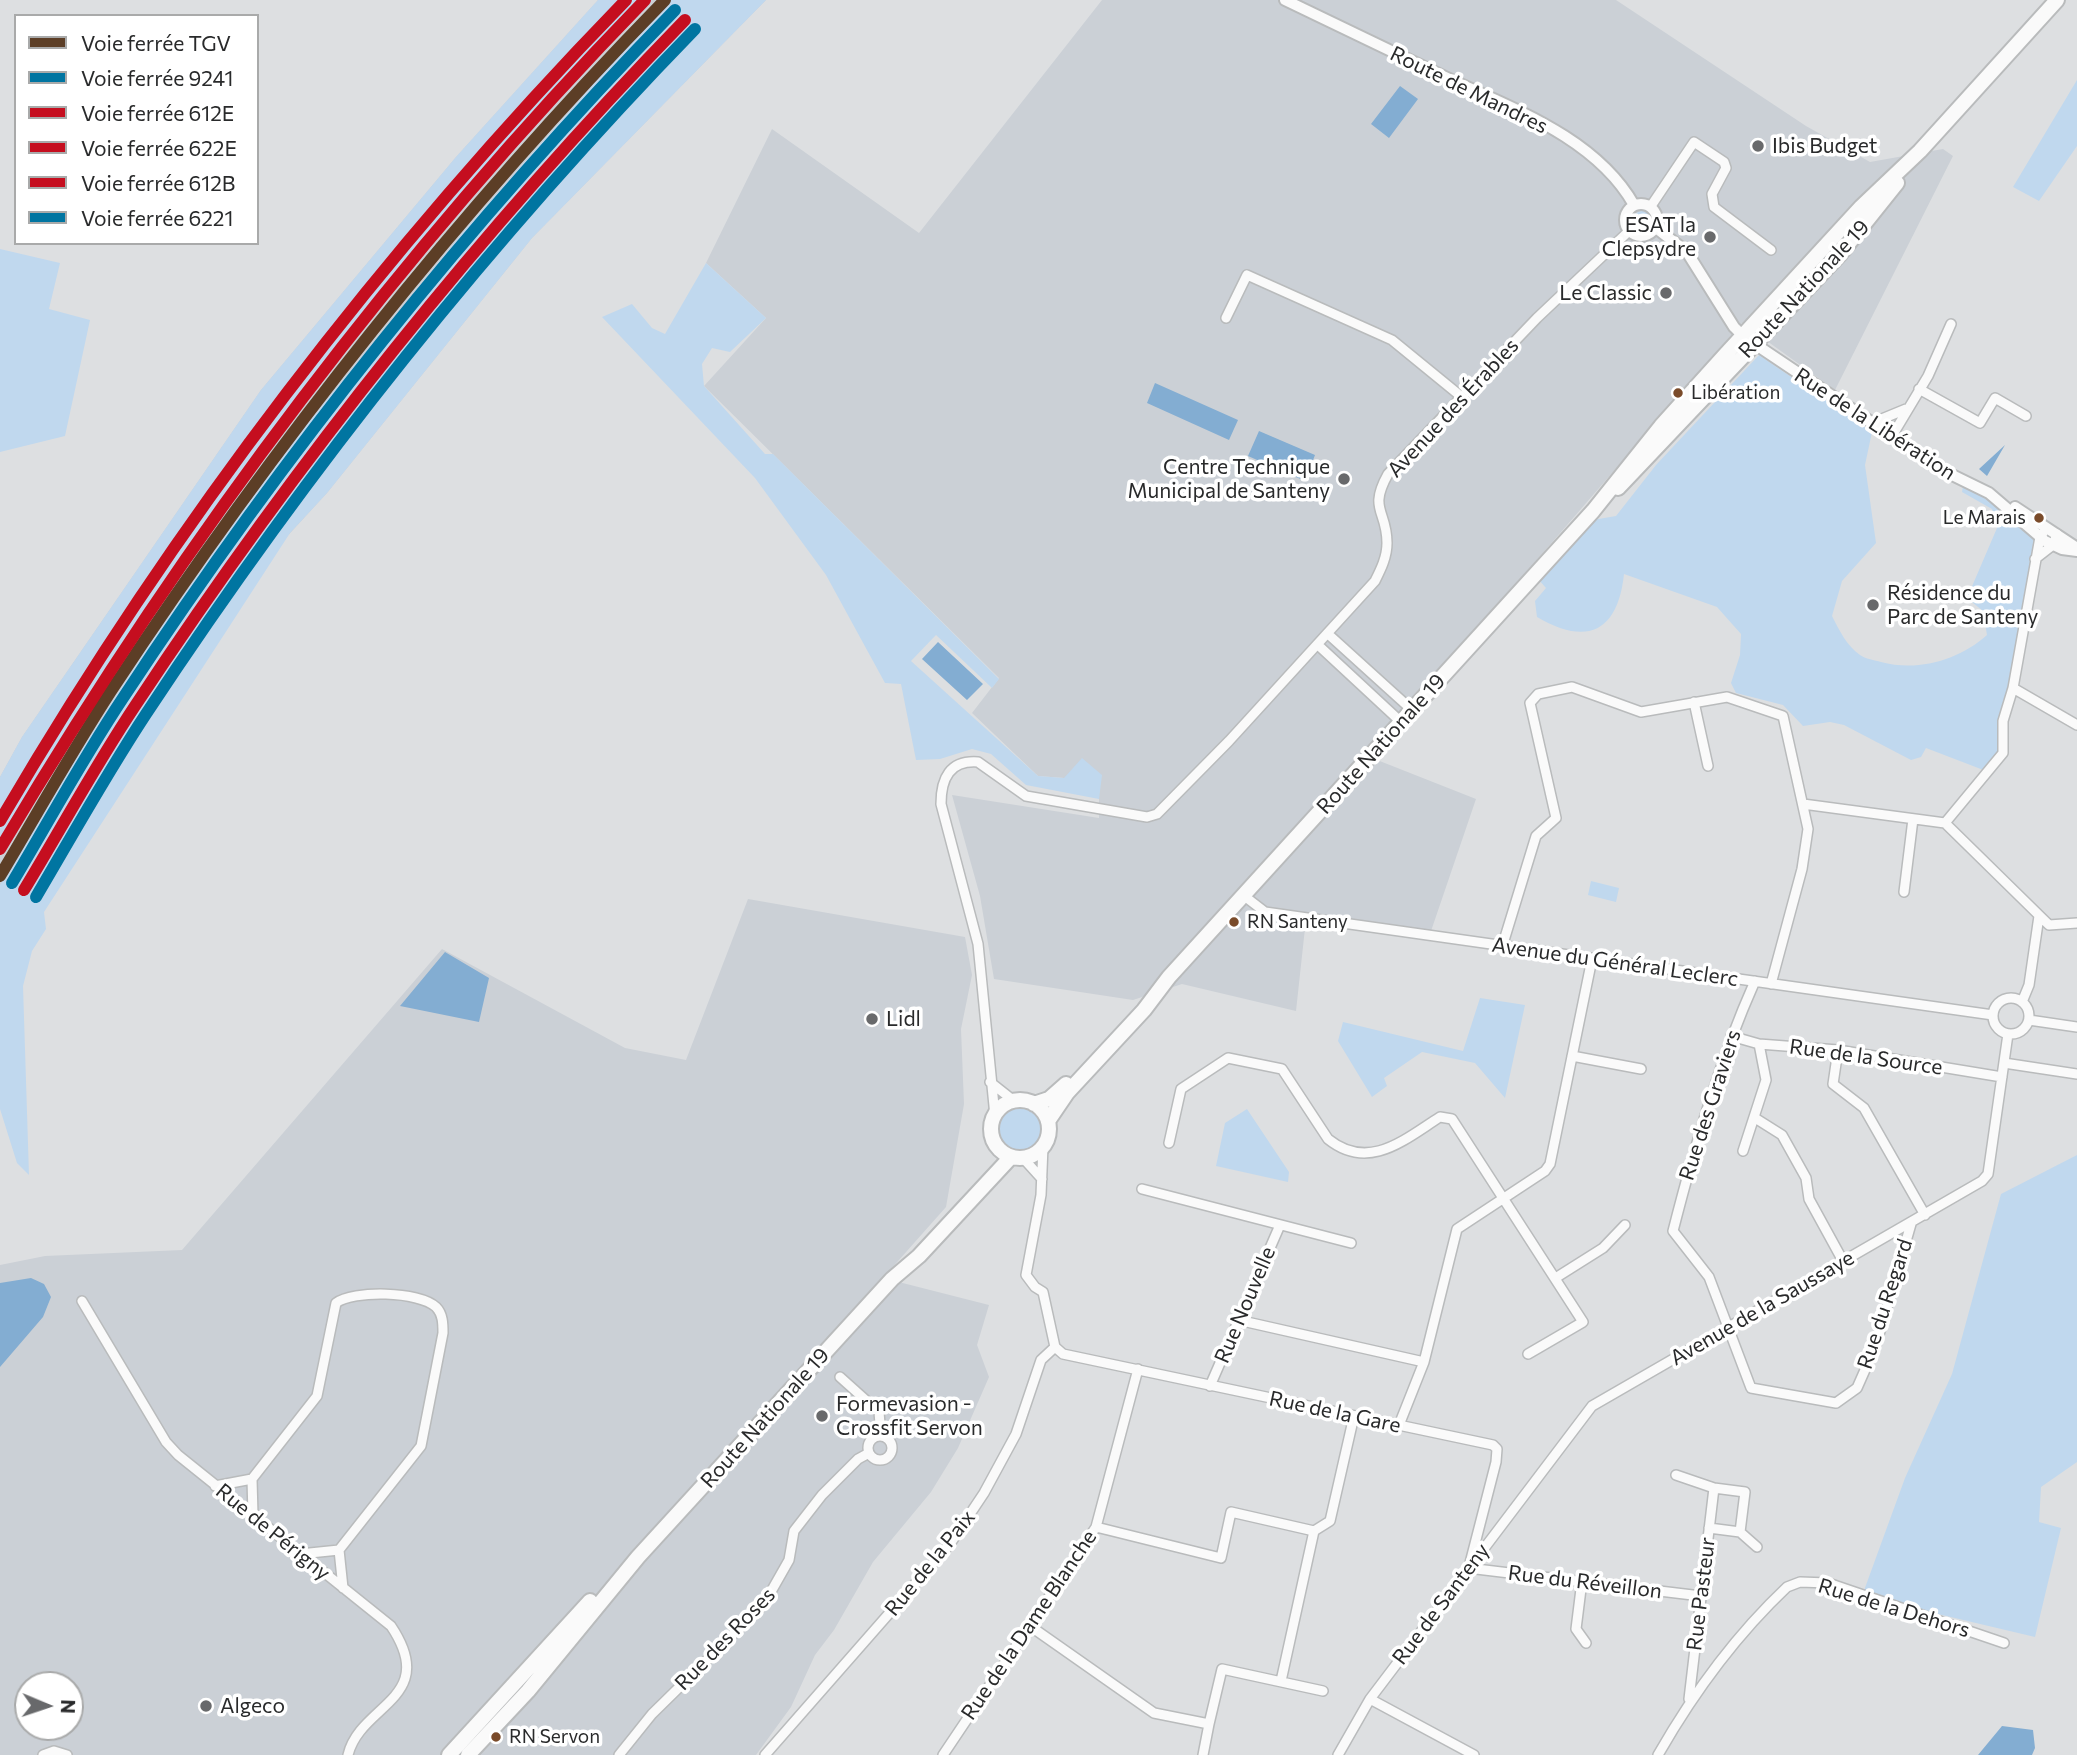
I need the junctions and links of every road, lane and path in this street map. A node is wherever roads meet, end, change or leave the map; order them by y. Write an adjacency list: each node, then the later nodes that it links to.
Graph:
1 (1285, 0): 3 (street, Route de Mandres)
2 (2057, 0): 10 (main road, Route Nationale 19)
3 (1634, 205): 4 (street); 6 (street)
4 (1651, 206): 5 (street); 7 (street)
5 (1656, 228): 6 (street); 10 (street)
6 (1629, 231): 12 (street, Avenue des Érables)
7 (1771, 250)
8 (1226, 318): 12 (street)
9 (1951, 324): 11 (street)
10 (1749, 341): 15 (street, Rue de la Libération); 24 (main road, Route Nationale 19)
11 (1919, 389): 13 (street); 14 (street)
12 (1463, 398): 20 (street, Avenue des Érables)
13 (1906, 409): 15 (street); 16 (street)
14 (2026, 415)
15 (1872, 423): 16 (street, Rue de la Libération)
16 (1892, 436): 17 (street, Rue de la Libération)
17 (2049, 536): 18 (street, Rue de la Libération); 19 (street); 19 (street)
18 (2077, 549)
19 (2035, 559): 22 (street)
20 (1328, 634): 21 (street, Avenue des Érables); 24 (street)
21 (1318, 645): 25 (street); 53 (street, Avenue des Érables)
22 (2013, 688): 26 (street); 30 (street)
23 (1694, 702): 27 (street); 28 (street); 35 (street)
24 (1412, 710): 25 (main road, Route Nationale 19)
25 (1401, 722): 32 (main road, Route Nationale 19)
26 (2077, 725)
27 (1708, 766)
28 (1803, 804): 29 (street); 39 (street)
29 (1913, 819): 30 (street); 31 (street)
30 (1945, 823): 33 (street)
31 (1904, 892)
32 (1243, 895): 35 (street, Avenue du Général Leclerc); 37 (main road, Route Nationale 19)
33 (2039, 916): 34 (street); 40 (street)
34 (2077, 923)
35 (1502, 947): 36 (street, Avenue du Général Leclerc)
36 (1592, 959): 38 (street, Avenue du Général Leclerc); 48 (street)
37 (1169, 977): 55 (main road, Route Nationale 19); 58 (main road, Route Nationale 19)
38 (1755, 981): 39 (street, Avenue du Général Leclerc); 45 (street, Rue des Graviers)
39 (1771, 984): 41 (street, Avenue du Général Leclerc)
40 (2022, 1002): 41 (street); 42 (street)
41 (1993, 1016): 44 (street)
42 (2029, 1020): 43 (street); 44 (street)
43 (2077, 1027)
44 (2008, 1034): 49 (street)
45 (1731, 1036): 46 (street, Rue de la Source); 71 (street, Rue des Graviers)
46 (1759, 1044): 47 (street, Rue de la Source); 57 (street)
47 (1838, 1050): 52 (street, Rue de la Source); 67 (street)
48 (1572, 1056): 50 (street); 66 (street)
49 (2004, 1063): 51 (street); 52 (street)
50 (1641, 1069)
51 (2077, 1074)
52 (2002, 1077): 67 (street, Avenue de la Saussaye)
53 (989, 1082): 54 (street); 56 (street, Avenue des Érables)
54 (1014, 1101): 55 (main road); 56 (main road)
55 (1034, 1104): 58 (main road)
56 (995, 1116): 60 (main road)
57 (1755, 1118): 62 (street); 73 (street)
58 (1048, 1121): 61 (main road)
59 (1169, 1143): 66 (street)
60 (996, 1146): 63 (main road); 75 (main road, Route Nationale 19)
61 (1044, 1146): 63 (main road); 64 (street)
62 (1743, 1151)
63 (1017, 1158): 64 (street); 75 (main road, Route Nationale 19)
64 (1042, 1179): 79 (street)
65 (1142, 1189): 69 (street)
66 (1504, 1195): 74 (street); 81 (street)
67 (1925, 1215): 68 (street, Avenue de la Saussaye)
68 (1911, 1224): 73 (street, Avenue de la Saussaye); 78 (street, Rue du Regard)
69 (1280, 1225): 72 (street); 77 (street, Rue Nouvelle)
70 (1625, 1225): 74 (street)
71 (1672, 1231): 78 (street, Rue du Regard)
72 (1351, 1243)
73 (1843, 1261): 78 (street, Avenue de la Saussaye)
74 (1557, 1278): 80 (street)
75 (892, 1279): 102 (main road, Route Nationale 19)
76 (82, 1301): 92 (street, Rue de Périgny)
77 (1238, 1320): 81 (street); 84 (street, Rue Nouvelle)
78 (1727, 1328): 89 (street, Avenue de la Saussaye)
79 (1055, 1347): 82 (street, Rue de la Gare); 121 (street, Rue de la Paix)
80 (1528, 1354)
81 (1424, 1362): 86 (street)
82 (1138, 1369): 84 (street, Rue de la Gare); 95 (street, Rue de la Dame Blanche)
83 (840, 1377): 87 (street)
84 (1210, 1386): 85 (street, Rue de la Gare)
85 (1354, 1416): 86 (street, Rue de la Gare); 97 (street)
86 (1399, 1426): 103 (street, Rue de la Gare)
87 (881, 1436): 88 (street); 88 (street)
88 (869, 1452): 120 (street, Rue des Roses)
89 (1551, 1458): 103 (street, Rue de Santeny)
90 (1676, 1475): 93 (street)
91 (252, 1479): 92 (street); 94 (street); 100 (street)
92 (215, 1486): 94 (street, Rue de Périgny)
93 (1714, 1488): 96 (street, Rue Pasteur); 98 (street)
94 (253, 1515): 101 (street, Rue de Périgny)
95 (1096, 1527): 97 (street); 107 (street, Rue de la Dame Blanche)
96 (1709, 1528): 98 (street); 106 (street, Rue Pasteur)
97 (1314, 1531): 110 (street)
98 (1740, 1532): 99 (street)
99 (1757, 1547)
100 (339, 1550): 101 (street); 105 (street)
101 (300, 1553): 105 (street, Rue de Périgny)
102 (638, 1557): 118 (main road, Route Nationale 19); 119 (main road, Route Nationale 19)
103 (1468, 1568): 104 (street, Rue du Réveillon); 112 (street, Rue de Santeny)
104 (1582, 1581): 106 (street, Rue du Réveillon); 108 (street)
105 (343, 1588): 117 (street, Rue de Périgny)
106 (1701, 1596): 113 (street, Rue Pasteur)
107 (1030, 1626): 114 (street); 122 (street, Rue de la Dame Blanche)
108 (1586, 1643)
109 (2004, 1643): 113 (street, Rue de la Dehors)
110 (1281, 1681): 111 (street); 114 (street)
111 (1323, 1691)
112 (1370, 1699): 124 (street, Rue de Santeny); 125 (street)
113 (1689, 1701): 126 (street, Rue de la Dehors)
114 (1209, 1724): 123 (street)
115 (43, 1755): 116 (street)
116 (67, 1755)
117 (348, 1755)
118 (449, 1755)
119 (468, 1755)
120 (619, 1755)
121 (765, 1755)
122 (943, 1755)
123 (1203, 1755)
124 (1338, 1755)
125 (1474, 1755)
126 (1658, 1755)

